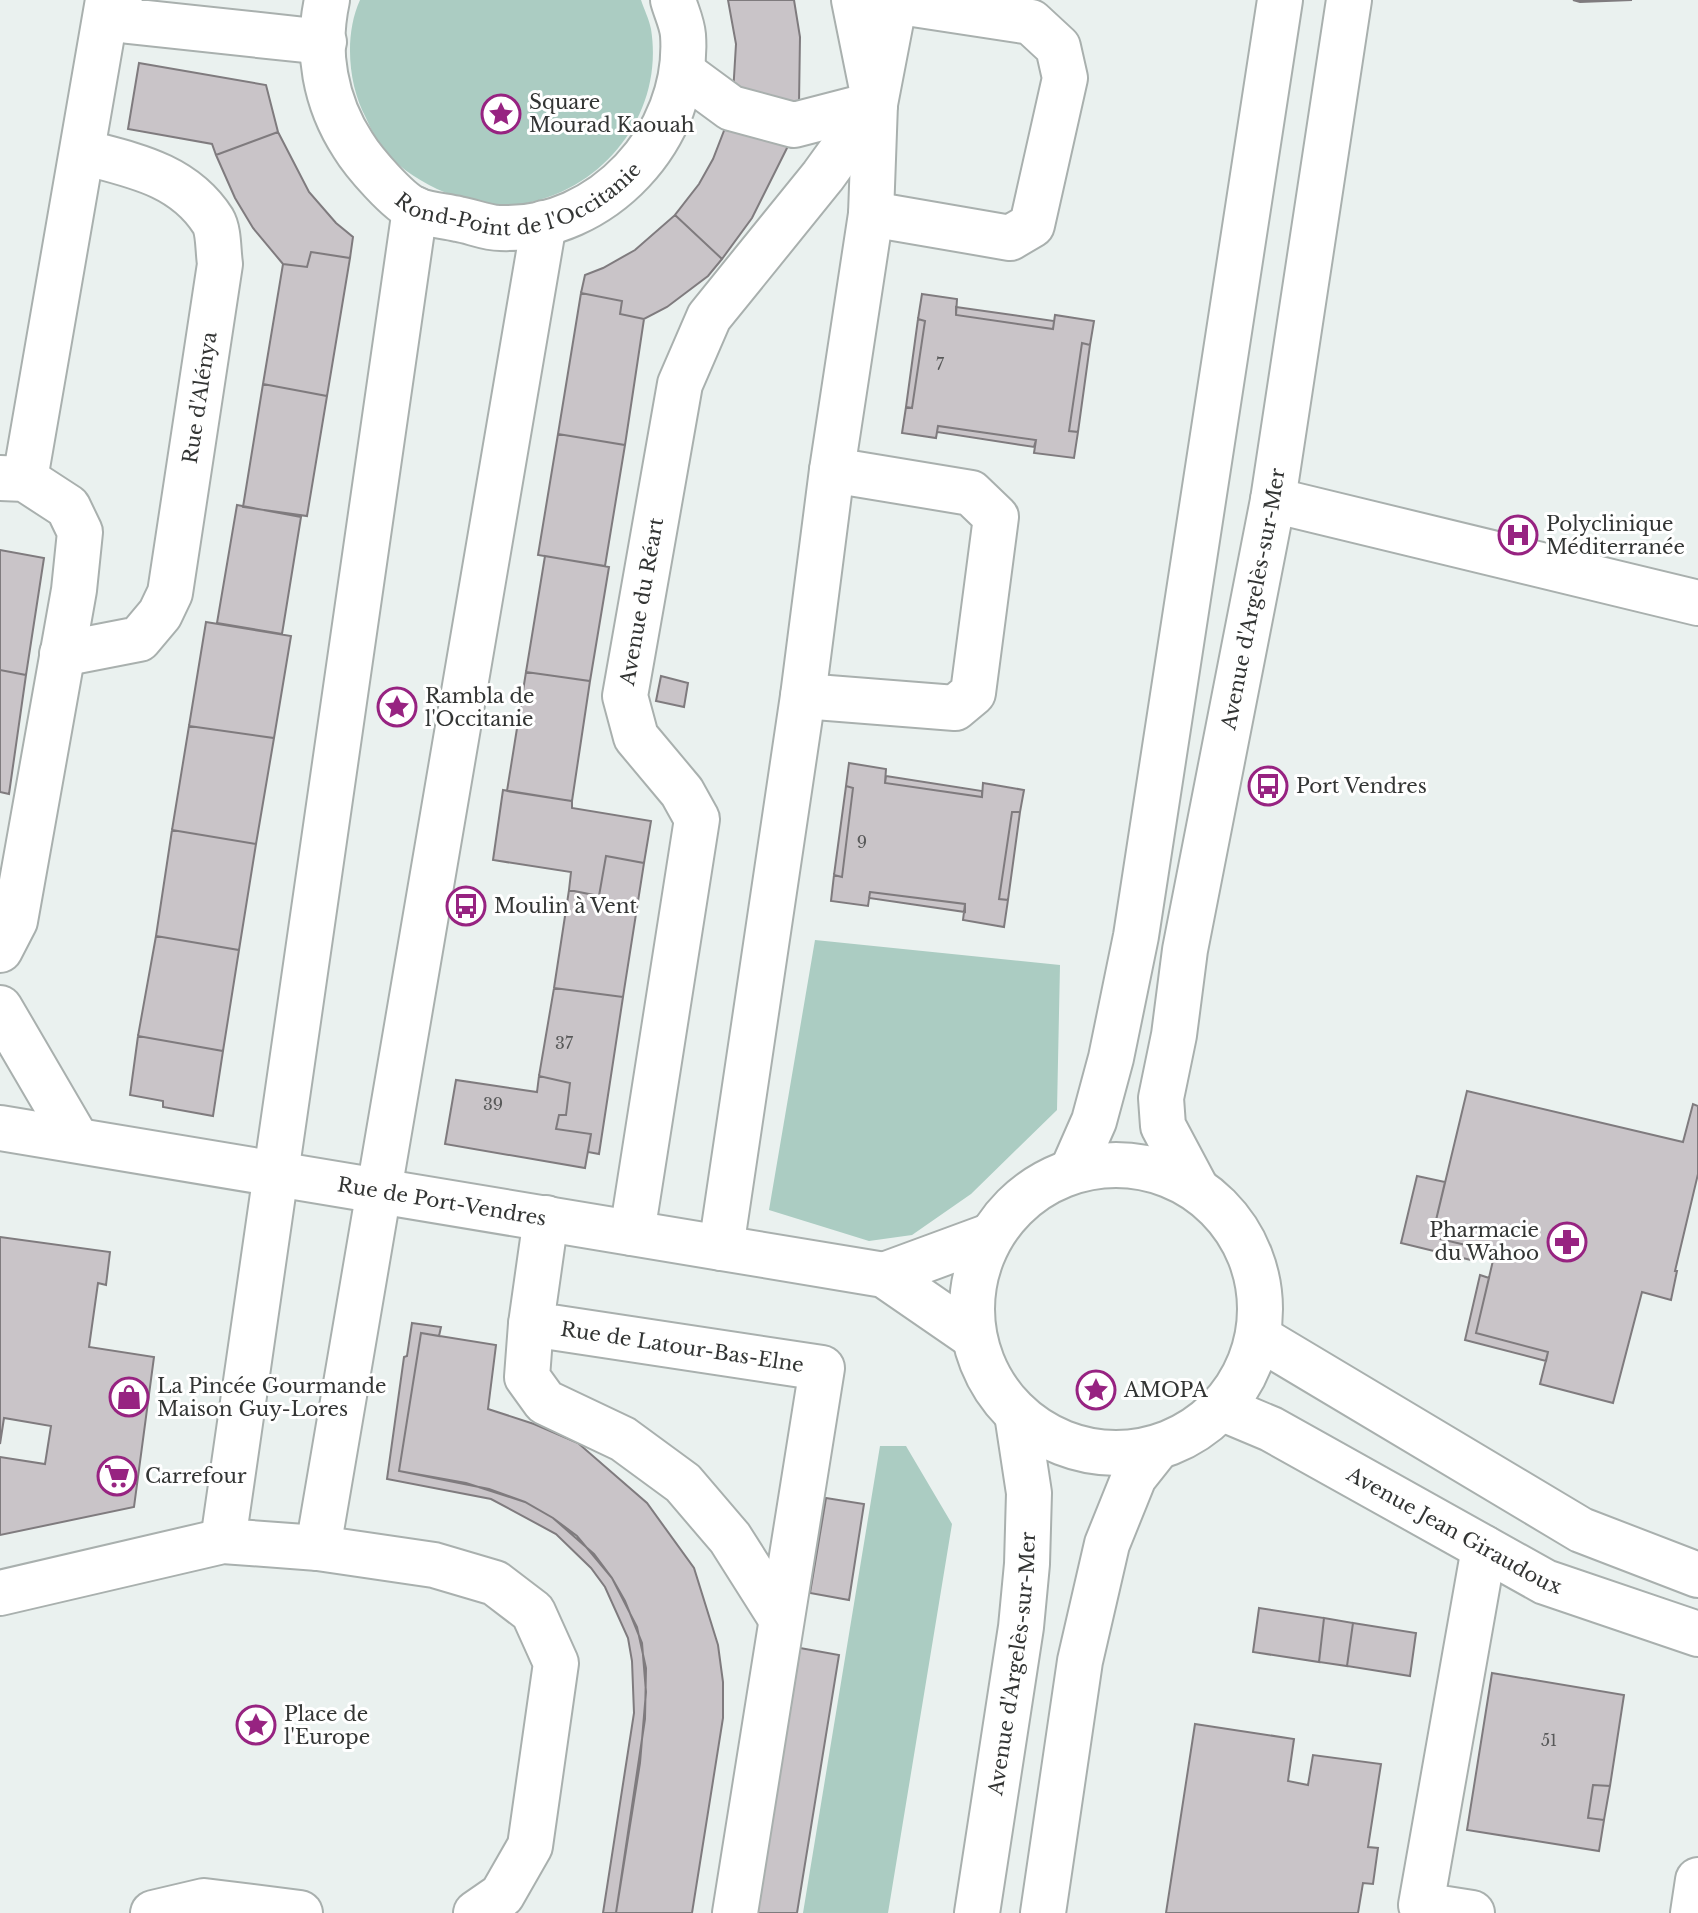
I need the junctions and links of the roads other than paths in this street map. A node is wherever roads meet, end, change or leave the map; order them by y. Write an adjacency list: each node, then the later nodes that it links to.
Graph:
1 (108, 0): 10 (street)
2 (116, 0): 7 (street, Rond-Point de l'Occitanie)
3 (673, 0): 8 (street, Rond-Point de l'Occitanie)
4 (882, 0): 9 (street); 12 (street)
5 (1280, 0): 24 (street)
6 (1349, 0): 16 (street, Avenue d'Argelès-sur-Mer)
7 (325, 21): 11 (street, Rond-Point de l'Occitanie)
8 (682, 72): 9 (street); 13 (street, Rond-Point de l'Occitanie)
9 (875, 104): 12 (street); 29 (street, Avenue du Réart)
10 (83, 152): 15 (street); 18 (street, Rue d'Alénya)
11 (415, 209): 13 (street, Rond-Point de l'Occitanie); 25 (street)
12 (871, 214): 14 (street)
13 (544, 223): 27 (street)
14 (832, 470): 19 (street); 19 (street)
15 (12, 478): 18 (street)
16 (1273, 500): 17 (street); 26 (street, Avenue d'Argelès-sur-Mer)
17 (1698, 603)
18 (62, 654): 20 (street)
19 (803, 696): 31 (street)
20 (0, 950)
21 (0, 1008): 23 (street)
22 (0, 1128): 23 (street, Rue de Port-Vendres)
23 (77, 1140): 25 (street, Rue de Port-Vendres)
24 (1072, 1171): 26 (street); 30 (street)
25 (276, 1173): 27 (street, Rue de Port-Vendres); 39 (street)
26 (1196, 1188): 35 (street)
27 (379, 1191): 28 (street, Rue de Port-Vendres); 40 (street)
28 (546, 1218): 29 (street, Rue de Port-Vendres); 33 (street, Rue de Latour-Bas-Elne)
29 (632, 1233): 31 (street, Rue de Port-Vendres)
30 (990, 1236): 32 (street, Rue de Port-Vendres); 34 (street)
31 (721, 1248): 32 (street, Rue de Port-Vendres)
32 (884, 1275): 34 (street, Rue de Port-Vendres)
33 (531, 1324): 44 (street, Rue de Latour-Bas-Elne); 44 (street, Rue de Latour-Bas-Elne)
34 (974, 1337): 37 (street)
35 (1258, 1337): 36 (street); 42 (street)
36 (1221, 1408): 38 (street); 41 (street, Avenue Jean Giraudoux)
37 (1017, 1414): 38 (street); 51 (street, Avenue d'Argelès-sur-Mer)
38 (1157, 1448): 52 (street)
39 (223, 1541): 40 (street); 43 (street)
40 (318, 1548): 49 (street)
41 (1484, 1548): 45 (street, Avenue Jean Giraudoux); 53 (street)
42 (1698, 1573)
43 (0, 1593)
44 (780, 1617): 50 (street, Rue de Latour-Bas-Elne)
45 (1698, 1634)
46 (1698, 1880): 54 (street)
47 (153, 1913): 48 (street)
48 (300, 1913)
49 (476, 1913)
50 (735, 1913)
51 (977, 1913)
52 (1043, 1913)
53 (1472, 1913)
54 (1693, 1913)

